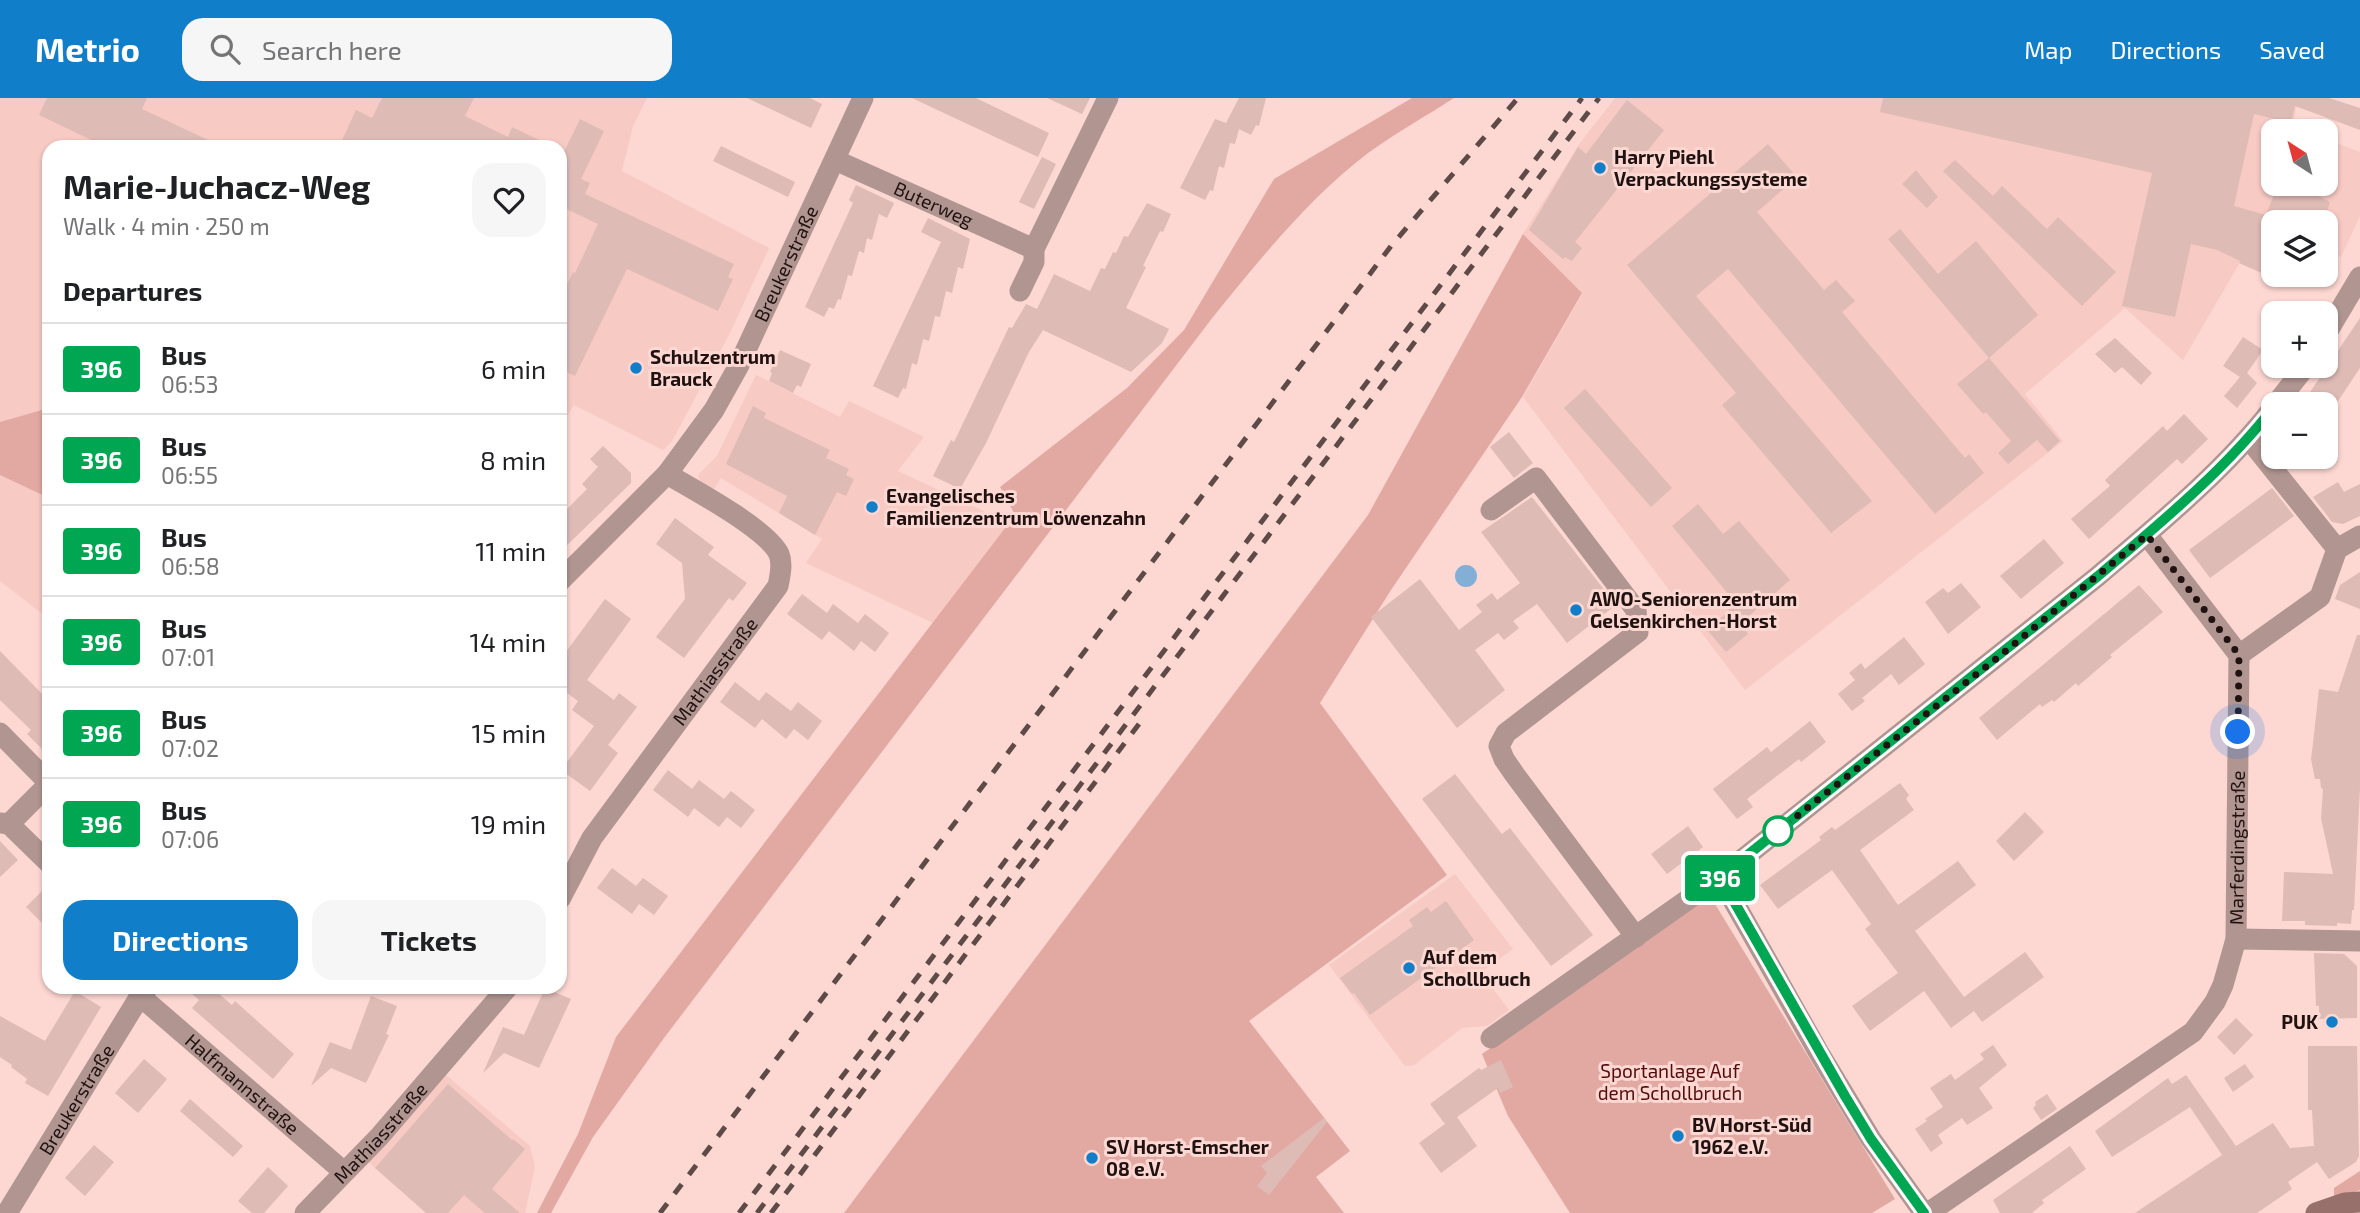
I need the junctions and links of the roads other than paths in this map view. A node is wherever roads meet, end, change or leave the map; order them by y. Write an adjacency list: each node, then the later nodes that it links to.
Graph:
1 (863, 98): 3 (street, Breukerstraße)
2 (1108, 98): 4 (street)
3 (835, 160): 4 (street, Buterweg); 12 (street, Breukerstraße)
4 (1034, 249): 6 (street)
5 (2360, 277): 7 (street)
6 (1020, 291)
7 (2338, 314)
8 (2297, 378): 9 (street)
9 (2286, 392)
10 (2261, 424): 11 (street)
11 (2249, 439): 14 (street); 16 (street)
12 (667, 474): 17 (street, Breukerstraße); 25 (street, Mathiasstraße)
13 (1491, 510): 26 (street)
14 (2147, 535): 18 (street); 24 (street)
15 (2360, 536): 16 (street)
16 (2337, 549): 18 (street)
17 (567, 574)
18 (2239, 655): 27 (street, Marferdingstraße)
19 (0, 733): 20 (street)
20 (42, 776)
21 (42, 790): 22 (street)
22 (5, 824): 23 (street)
23 (42, 857)
24 (1720, 877): 26 (street); 37 (street)
25 (567, 886)
26 (1636, 937): 32 (street)
27 (2236, 939): 28 (street, Marferdingstraße); 37 (street, Marferdingstraße)
28 (2360, 941)
29 (143, 994): 35 (street, Breukerstraße)
30 (146, 994): 33 (street, Halfmannstraße)
31 (502, 994): 33 (street, Mathiasstraße)
32 (1491, 1038)
33 (344, 1172): 36 (street, Mathiasstraße)
34 (2360, 1202): 38 (main road)
35 (7, 1213)
36 (305, 1213)
37 (1926, 1213)
38 (2316, 1213)

